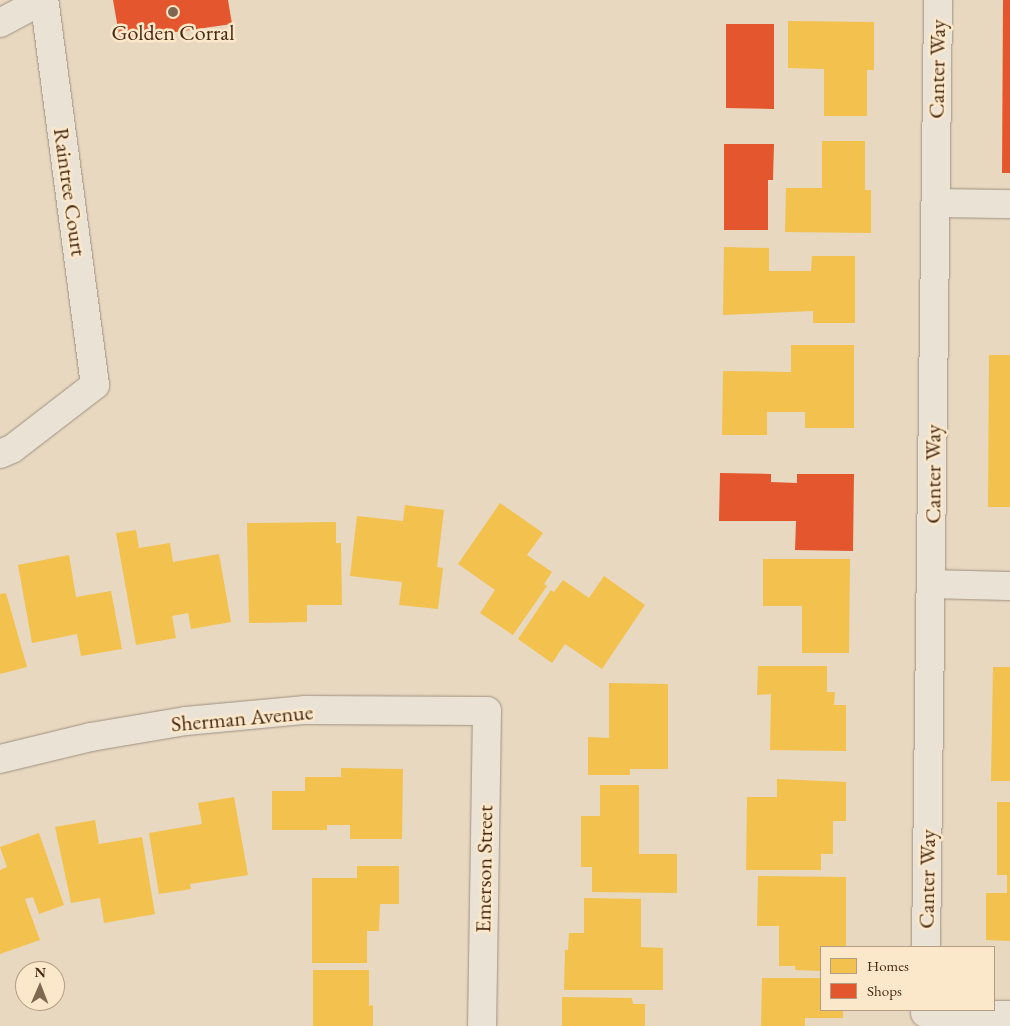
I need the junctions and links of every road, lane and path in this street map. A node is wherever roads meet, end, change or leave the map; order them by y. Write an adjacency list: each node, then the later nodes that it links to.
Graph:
1 (44, 0): 3 (street); 6 (street, Raintree Court)
2 (938, 0): 4 (street, Canter Way)
3 (0, 23)
4 (936, 203): 5 (street); 7 (street, Canter Way)
5 (1010, 204)
6 (0, 454)
7 (932, 584): 8 (street); 11 (street, Canter Way)
8 (1010, 586)
9 (487, 711): 10 (street, Sherman Avenue); 14 (street, Emerson Street)
10 (0, 759)
11 (926, 946)
12 (1010, 1015): 13 (street)
13 (925, 1016)
14 (482, 1026)

